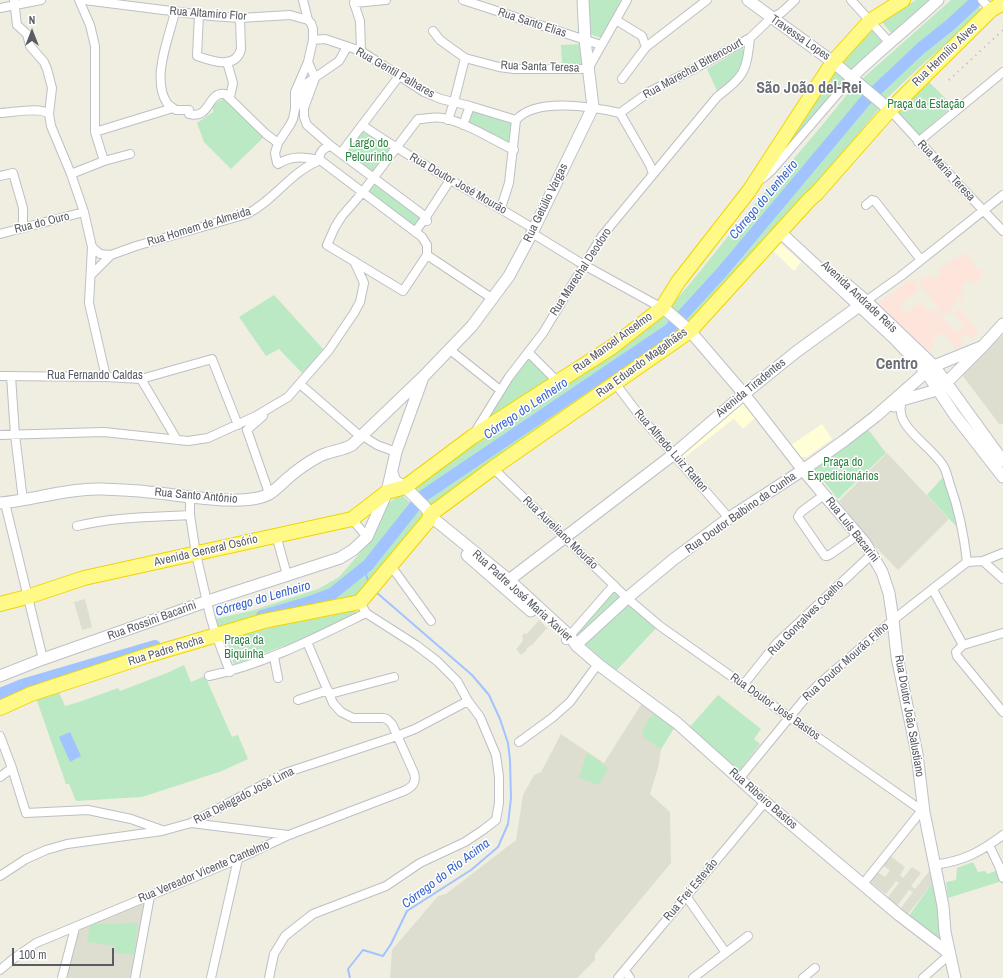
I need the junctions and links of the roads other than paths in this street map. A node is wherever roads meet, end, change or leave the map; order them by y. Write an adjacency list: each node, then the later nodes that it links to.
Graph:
1 (41, 0): 15 (street)
2 (79, 0): 59 (street)
3 (84, 0): 16 (street, Rua Altamiro Flor)
4 (303, 0): 23 (street)
5 (386, 0): 34 (street)
6 (462, 0): 29 (street, Rua Santo Elias)
7 (583, 0): 29 (main road)
8 (627, 0): 24 (street)
9 (707, 0): 33 (street)
10 (748, 0): 22 (main road, Travessa Lopes)
11 (795, 0): 22 (street, Rua Marechal Bittencourt)
12 (851, 0): 25 (street)
13 (902, 0): 25 (highway)
14 (938, 0): 30 (main road)
15 (15, 2): 18 (street); 54 (street)
16 (115, 2): 19 (street, Rua Altamiro Flor)
17 (990, 4): 48 (highway, Rua Hermílio Alves)
18 (0, 8)
19 (175, 12): 20 (street, Rua Altamiro Flor); 50 (street)
20 (199, 14): 21 (street, Rua Altamiro Flor); 36 (street)
21 (240, 18): 23 (street, Rua Altamiro Flor); 36 (street)
22 (771, 18): 27 (street, Rua Marechal Bittencourt); 38 (main road, Travessa Lopes)
23 (308, 20): 28 (street)
24 (616, 20): 31 (street); 33 (street)
25 (870, 20): 30 (street); 38 (highway)
26 (433, 30): 35 (street, Rua Santa Teresa)
27 (750, 38): 53 (street, Rua Marechal Bittencourt); 70 (street, Rua Marechal Deodoro)
28 (314, 40): 32 (street, Rua Gentil Palhares); 37 (street)
29 (585, 40): 31 (street, Rua Santo Elias); 39 (main road)
30 (890, 42): 43 (main road)
31 (601, 45): 39 (street)
32 (348, 46): 34 (street, Rua Gentil Palhares); 42 (street)
33 (646, 47): 44 (street)
34 (361, 51): 41 (street, Rua Gentil Palhares)
35 (465, 58): 39 (street, Rua Santa Teresa); 46 (street)
36 (227, 62): 45 (street)
37 (308, 62): 42 (street); 51 (street)
38 (833, 62): 43 (main road, Travessa Lopes); 74 (highway)
39 (588, 69): 49 (main road)
40 (1003, 72): 60 (street)
41 (400, 76): 46 (street, Rua Gentil Palhares); 57 (street)
42 (315, 78): 51 (street); 62 (street)
43 (854, 78): 48 (main road, Travessa Lopes); 74 (street)
44 (622, 79)
45 (230, 97): 50 (street); 61 (street)
46 (454, 102): 47 (street, Rua Gentil Palhares); 55 (street)
47 (470, 106): 56 (street, Rua Gentil Palhares); 58 (street)
48 (885, 106): 60 (street, Rua Maria Teresa); 83 (highway, Rua Eduardo Magalhães)
49 (593, 107): 53 (street); 56 (street); 85 (main road, Rua Getúlio Vargas)
50 (173, 108): 59 (street)
51 (295, 109): 61 (street)
52 (0, 113): 54 (street)
53 (620, 113): 70 (street)
54 (50, 114): 69 (street)
55 (448, 120): 58 (street); 63 (street)
56 (516, 120): 64 (street)
57 (362, 125): 63 (street, Rua Doutor José Mourão); 65 (street)
58 (463, 125): 64 (street)
59 (95, 132): 68 (street)
60 (918, 142): 79 (street, Rua Maria Teresa)
61 (278, 143): 67 (street)
62 (331, 146): 65 (street); 67 (street)
63 (396, 149): 72 (street); 73 (street, Rua Doutor José Mourão)
64 (514, 150): 78 (street)
65 (341, 153): 72 (street)
66 (130, 154): 68 (street)
67 (320, 160): 75 (street); 89 (street, Rua Homem de Almeida)
68 (104, 161): 69 (street)
69 (71, 174): 80 (street)
70 (653, 174): 93 (street, Rua Marechal Deodoro)
71 (0, 176): 82 (street)
72 (374, 178): 75 (street); 81 (street)
73 (450, 180): 78 (street, Rua Doutor José Mourão); 81 (street)
74 (749, 191): 97 (highway)
75 (362, 193): 86 (street); 92 (street)
76 (1003, 195): 79 (street, Avenida Tiradentes)
77 (866, 205): 91 (street)
78 (501, 208): 85 (street, Rua Doutor José Mourão)
79 (983, 210): 84 (street, Rua Maria Teresa); 91 (street, Avenida Tiradentes)
80 (84, 212): 82 (street, Rua do Ouro); 88 (street)
81 (427, 219): 86 (street)
82 (23, 227): 87 (street, Rua do Ouro)
83 (781, 229): 96 (main road, Avenida Andrade Reis); 99 (highway, Rua Eduardo Magalhães)
84 (1003, 230)
85 (533, 231): 93 (street, Rua Doutor José Mourão); 95 (main road, Rua Getúlio Vargas)
86 (415, 232): 90 (street)
87 (0, 234)
88 (92, 247): 89 (street); 94 (street)
89 (111, 255): 94 (street)
90 (427, 255): 92 (street); 95 (street)
91 (921, 260): 96 (street, Avenida Tiradentes)
92 (354, 261): 111 (street)
93 (584, 265): 97 (street, Rua Doutor José Mourão); 102 (street, Rua Marechal Deodoro)
94 (91, 275): 106 (street)
95 (492, 299): 101 (main road, Rua Getúlio Vargas)
96 (863, 303): 103 (main road, Avenida Andrade Reis); 116 (main road, Avenida Tiradentes)
97 (664, 309): 99 (main road, Rua Luís Bacarini); 109 (highway, Rua Manoel Anselmo)
98 (1003, 324): 100 (main road)
99 (688, 328): 112 (highway, Rua Eduardo Magalhães); 116 (main road, Rua Luís Bacarini)
100 (983, 346): 103 (main road); 110 (main road)
101 (449, 348): 107 (main road, Rua Getúlio Vargas); 114 (street)
102 (528, 352): 109 (street); 114 (street, Rua Marechal Deodoro)
103 (930, 369): 110 (main road); 113 (main road); 115 (main road)
104 (0, 376): 105 (street, Rua Fernando Caldas)
105 (11, 376): 106 (street, Rua Fernando Caldas); 122 (street)
106 (106, 377): 108 (street, Rua Fernando Caldas)
107 (423, 377): 123 (main road, Rua Santo Antônio); 126 (main road, Rua Rossini Bacarini)
108 (142, 379): 120 (street, Rua Fernando Caldas); 125 (street)
109 (558, 382): 124 (highway, Rua Manoel Anselmo)
110 (946, 382): 115 (main road); 128 (main road)
111 (300, 384): 118 (street); 123 (street)
112 (615, 384): 127 (street, Rua Alfredo Luiz Ratton); 129 (highway, Rua Eduardo Magalhães)
113 (909, 387): 117 (main road); 119 (main road)
114 (500, 390): 124 (street, Rua Marechal Deodoro)
115 (937, 390): 117 (main road); 132 (main road)
116 (744, 394): 127 (main road, Avenida Tiradentes); 130 (main road, Rua Luís Bacarini)
117 (902, 400): 119 (main road); 153 (street)
118 (271, 408): 120 (street); 135 (street)
119 (876, 416): 130 (main road, Rua Doutor Balbino da Cunha)
120 (238, 425): 125 (street)
121 (0, 435): 122 (street)
122 (15, 435): 125 (street); 138 (street)
123 (360, 436): 126 (street); 135 (main road, Rua Santo Antônio)
124 (472, 437): 133 (highway, Rua Manoel Anselmo)
125 (177, 440)
126 (396, 452): 131 (main road, Rua Rossini Bacarini)
127 (674, 454): 142 (street, Rua Alfredo Luiz Ratton); 148 (main road, Avenida Tiradentes)
128 (1003, 461)
129 (493, 468): 140 (highway, Rua Eduardo Magalhães); 148 (street, Rua Aureliano Mourão)
130 (803, 470): 136 (main road, Rua Luís Bacarini); 142 (main road, Rua Doutor Balbino da Cunha)
131 (392, 473): 133 (main road, Rua Padre José Maria Xavier); 134 (main road, Rua Rossini Bacarini)
132 (1003, 477)
133 (405, 487): 134 (highway, Avenida General Osório); 140 (main road, Rua Padre José Maria Xavier)
134 (387, 492): 143 (highway, Avenida General Osório); 147 (main road, Rua Rossini Bacarini)
135 (269, 493): 137 (main road, Rua Santo Antônio)
136 (824, 495): 146 (main road, Rua Luís Bacarini); 146 (street)
137 (190, 497): 138 (main road, Rua Santo Antônio); 141 (street)
138 (23, 500): 139 (main road, Rua Santo Antônio)
139 (3, 503): 160 (street)
140 (428, 514): 154 (highway, Rua Eduardo Magalhães); 157 (main road, Rua Padre José Maria Xavier)
141 (190, 515): 144 (street); 150 (street)
142 (729, 518): 161 (main road, Rua Doutor Balbino da Cunha)
143 (352, 520): 145 (highway, Avenida General Osório); 147 (street)
144 (77, 526)
145 (276, 535): 150 (highway, Avenida General Osório); 155 (street)
146 (858, 535): 151 (main road, Rua Luís Bacarini)
147 (367, 537): 155 (main road, Rua Rossini Bacarini)
148 (564, 538): 157 (main road, Avenida Tiradentes); 158 (street, Rua Aureliano Mourão)
149 (1003, 553): 152 (street)
150 (196, 554): 160 (highway, Avenida General Osório); 162 (street)
151 (872, 554): 165 (main road, Rua Luís Bacarini); 180 (street, Rua Gonçalves Coelho)
152 (983, 561): 153 (street); 156 (street)
153 (967, 562): 159 (street, Rua Doutor Mourão Filho)
154 (388, 570): 163 (highway, Rua Eduardo Magalhães); 166 (street)
155 (286, 575): 162 (main road, Rua Rossini Bacarini)
156 (1003, 579)
157 (506, 583): 169 (main road, Rua Padre José Maria Xavier)
158 (614, 585): 161 (street, Rua Aureliano Mourão); 169 (street)
159 (933, 590): 165 (street, Rua Doutor Mourão Filho); 171 (street)
160 (27, 597): 164 (highway, Avenida General Osório); 173 (street)
161 (627, 598): 169 (main road, Rua Doutor Balbino da Cunha); 180 (street, Rua Doutor José Bastos)
162 (208, 601): 168 (street); 173 (main road, Rua Rossini Bacarini)
163 (364, 603): 168 (highway, Rua Padre Rocha); 170 (street); 183 (street)
164 (0, 604)
165 (893, 620): 186 (street, Rua Doutor Mourão Filho); 194 (main road, Rua Doutor João Salustiano)
166 (431, 621)
167 (1003, 633): 171 (street)
168 (215, 634): 175 (street); 184 (highway, Rua Padre Rocha)
169 (570, 640): 174 (main road, Rua Ribeiro Bastos)
170 (307, 642): 172 (street); 181 (street)
171 (963, 645): 185 (street)
172 (274, 657): 175 (street); 179 (street)
173 (43, 659): 176 (main road, Rua Rossini Bacarini)
174 (598, 664): 189 (street); 192 (main road, Rua Ribeiro Bastos)
175 (230, 672): 177 (street)
176 (0, 676)
177 (209, 676)
178 (394, 677): 181 (street)
179 (278, 678)
180 (744, 684): 186 (street, Rua Doutor José Bastos)
181 (329, 692): 182 (street); 188 (street)
182 (298, 700)
183 (468, 701): 188 (street, Rua Delegado José Lima); 217 (street)
184 (0, 708)
185 (1003, 712)
186 (789, 717): 192 (street, Rua Doutor Mourão Filho); 194 (street, Rua Doutor José Bastos)
187 (0, 736): 190 (street)
188 (397, 736): 195 (street, Rua Delegado José Lima); 197 (street, Rua Vereador Vicente Cantelmo)
189 (519, 742)
190 (12, 768): 191 (street); 196 (street)
191 (0, 777)
192 (739, 779): 193 (main road, Rua Ribeiro Bastos)
193 (765, 802): 204 (main road, Rua Ribeiro Bastos); 206 (street, Rua Frei Estevão)
194 (923, 811): 201 (main road, Rua Doutor João Salustiano); 204 (street)
195 (191, 823): 196 (street, Rua Delegado José Lima); 197 (street)
196 (162, 831): 202 (street, Rua Delegado José Lima)
197 (289, 835): 200 (street, Rua Vereador Vicente Cantelmo)
198 (1003, 835): 199 (street)
199 (989, 845): 201 (street); 203 (street)
200 (238, 859): 205 (street, Rua Vereador Vicente Cantelmo); 216 (street)
201 (934, 865): 210 (main road, Rua Doutor João Salustiano)
202 (0, 876)
203 (1003, 878)
204 (863, 884): 210 (main road, Rua Ribeiro Bastos)
205 (150, 896): 207 (street, Rua Vereador Vicente Cantelmo); 215 (street)
206 (686, 896): 209 (street); 213 (street, Rua Frei Estevão)
207 (75, 928): 212 (street, Rua Vereador Vicente Cantelmo); 214 (street)
208 (748, 936): 209 (street)
209 (726, 953): 220 (street)
210 (950, 954): 222 (street); 223 (main road, Rua Doutor João Salustiano)
211 (815, 968): 221 (street)
212 (0, 970)
213 (625, 971): 218 (street, Rua Frei Estevão); 219 (street)
214 (62, 978)
215 (135, 978)
216 (210, 978)
217 (269, 978)
218 (618, 978)
219 (630, 978)
220 (693, 978)
221 (804, 978)
222 (923, 978)
223 (955, 978)

